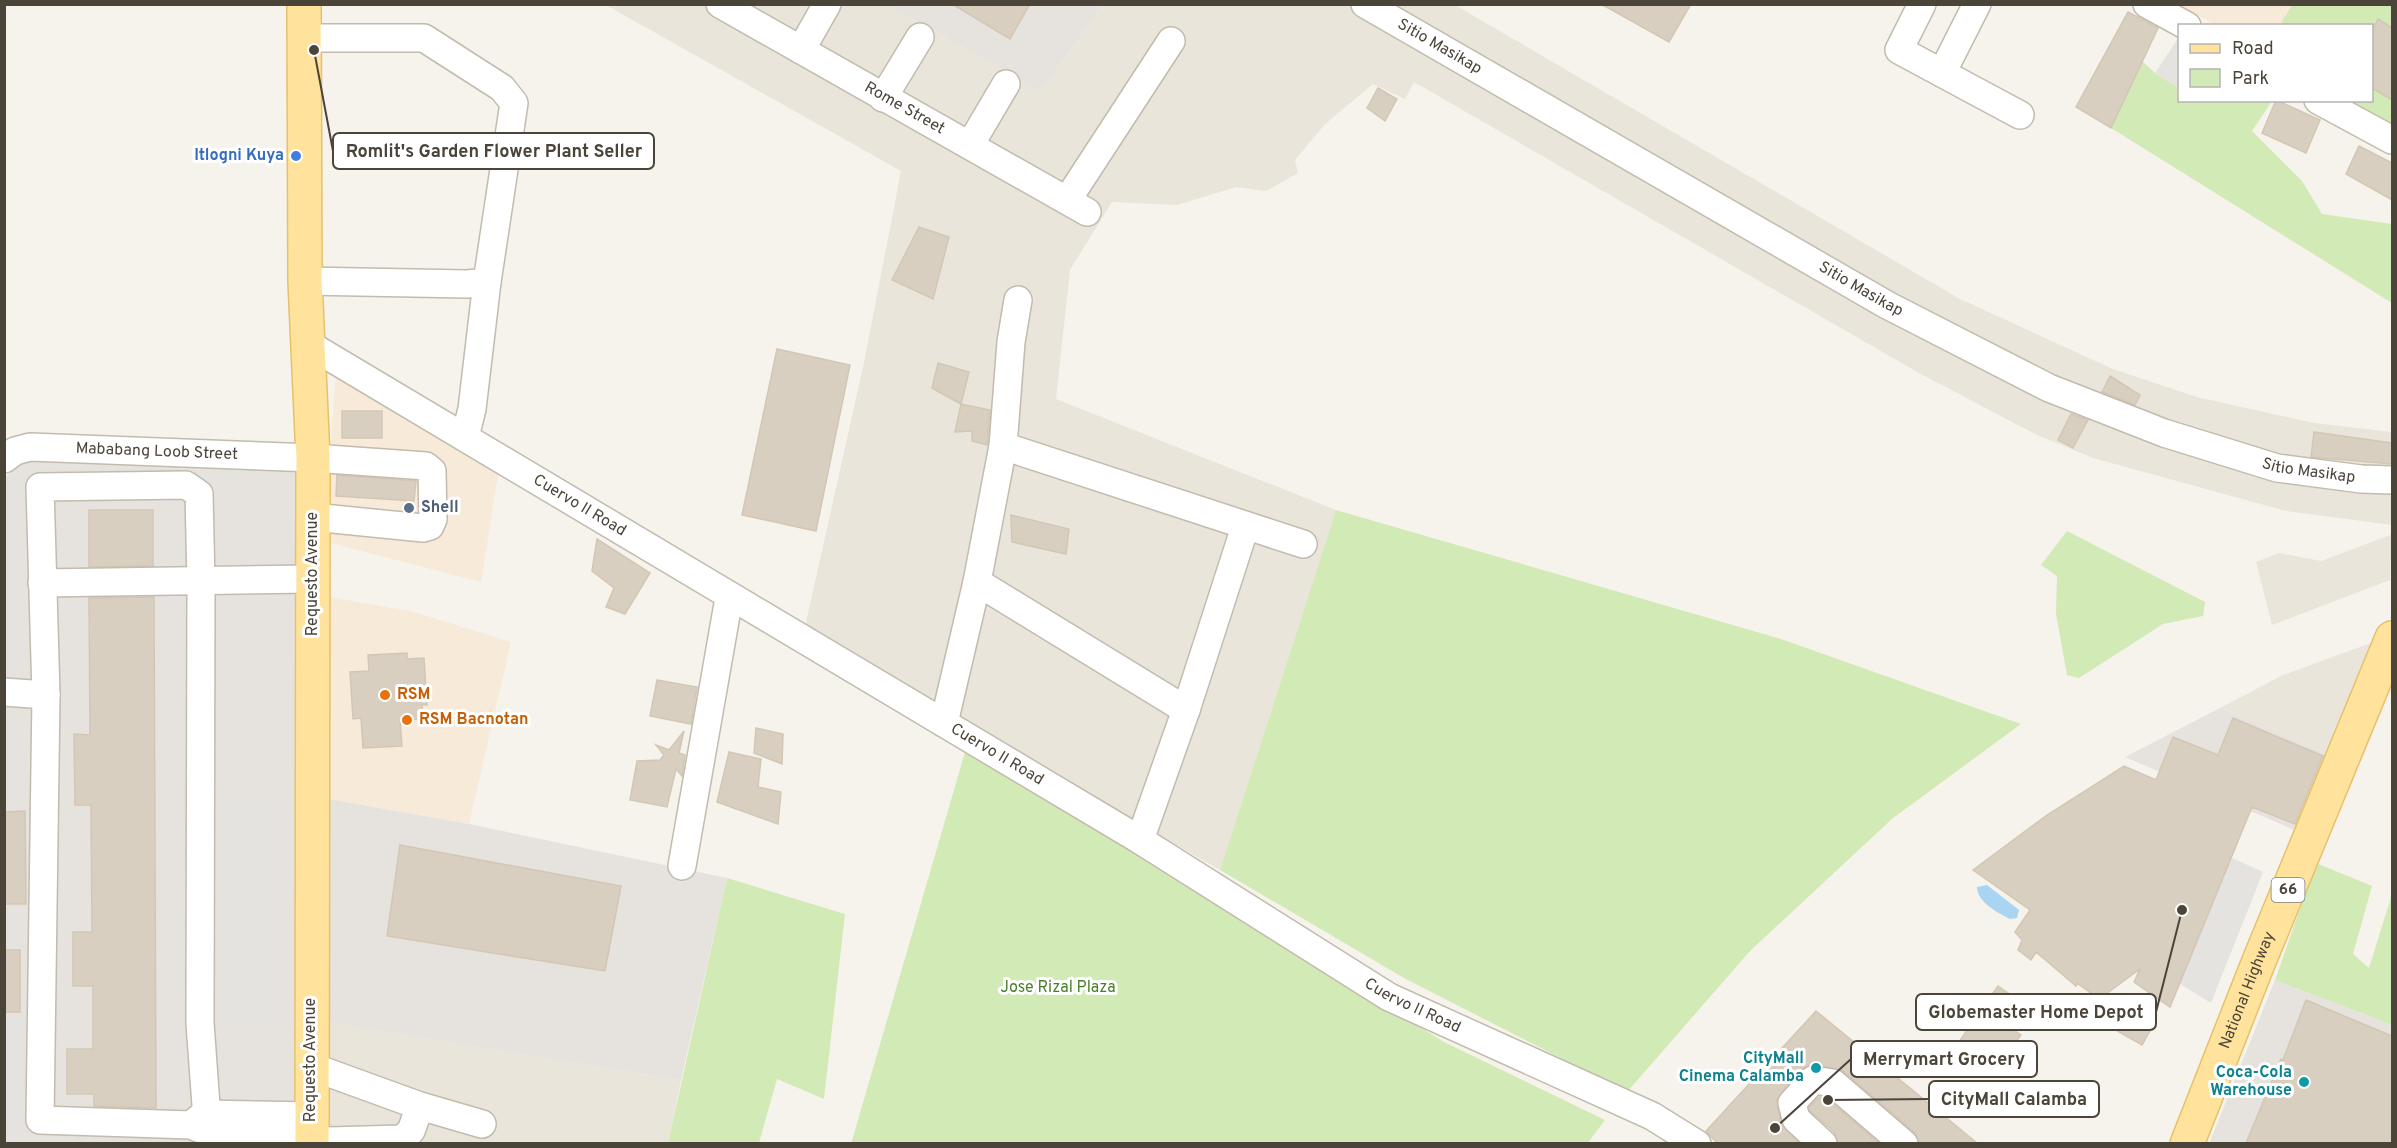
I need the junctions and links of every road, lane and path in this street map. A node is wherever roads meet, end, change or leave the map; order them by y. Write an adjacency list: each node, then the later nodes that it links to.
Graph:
1 (304, 4): 10 (main road, Requesto Avenue)
2 (720, 4): 12 (street, Rome Street)
3 (827, 4): 12 (street)
4 (1365, 4): 28 (street, Sitio Masikap)
5 (1922, 4): 13 (street)
6 (1977, 4): 13 (street)
7 (2147, 4): 8 (street)
8 (2183, 24)
9 (920, 37): 15 (street)
10 (304, 38): 20 (main road, Requesto Avenue); 21 (street)
11 (1171, 41): 19 (street, Rome Street)
12 (801, 50): 15 (street, Rome Street)
13 (1942, 72): 17 (street)
14 (1006, 84): 19 (street)
15 (883, 98): 19 (street, Rome Street)
16 (2322, 102): 18 (street)
17 (2020, 115)
18 (2392, 140)
19 (970, 145)
20 (305, 281): 21 (street); 23 (main road, Requesto Avenue)
21 (487, 282): 24 (street)
22 (1018, 300): 25 (street)
23 (308, 344): 24 (street, Cuervo II Road); 26 (main road, Requesto Avenue)
24 (465, 437): 36 (street, Cuervo II Road)
25 (1003, 447): 30 (street); 34 (street)
26 (313, 458): 27 (street, Mababang Loob Street); 29 (main road, Requesto Avenue); 29 (street, Mababang Loob Street)
27 (4, 459)
28 (2392, 480)
29 (313, 517): 32 (main road, Requesto Avenue)
30 (1245, 527): 31 (street); 40 (street)
31 (1303, 543)
32 (312, 579): 33 (street); 44 (main road, Requesto Avenue)
33 (201, 582): 35 (street); 35 (street); 46 (street)
34 (977, 582): 40 (street); 41 (street)
35 (42, 583): 39 (street)
36 (729, 598): 41 (street, Cuervo II Road); 43 (street)
37 (2392, 638): 52 (main road, National Highway / 66)
38 (4, 692): 39 (street)
39 (46, 695): 46 (street)
40 (1186, 710): 42 (street)
41 (944, 723): 42 (street, Cuervo II Road)
42 (1140, 840): 49 (street, Cuervo II Road)
43 (682, 866)
44 (310, 1066): 45 (street); 48 (main road, Requesto Avenue)
45 (420, 1106): 47 (street); 48 (street)
46 (201, 1124): 48 (street)
47 (482, 1124)
48 (312, 1133)
49 (1697, 1143)
50 (1823, 1143): 51 (street)
51 (1904, 1143)
52 (2187, 1143)

